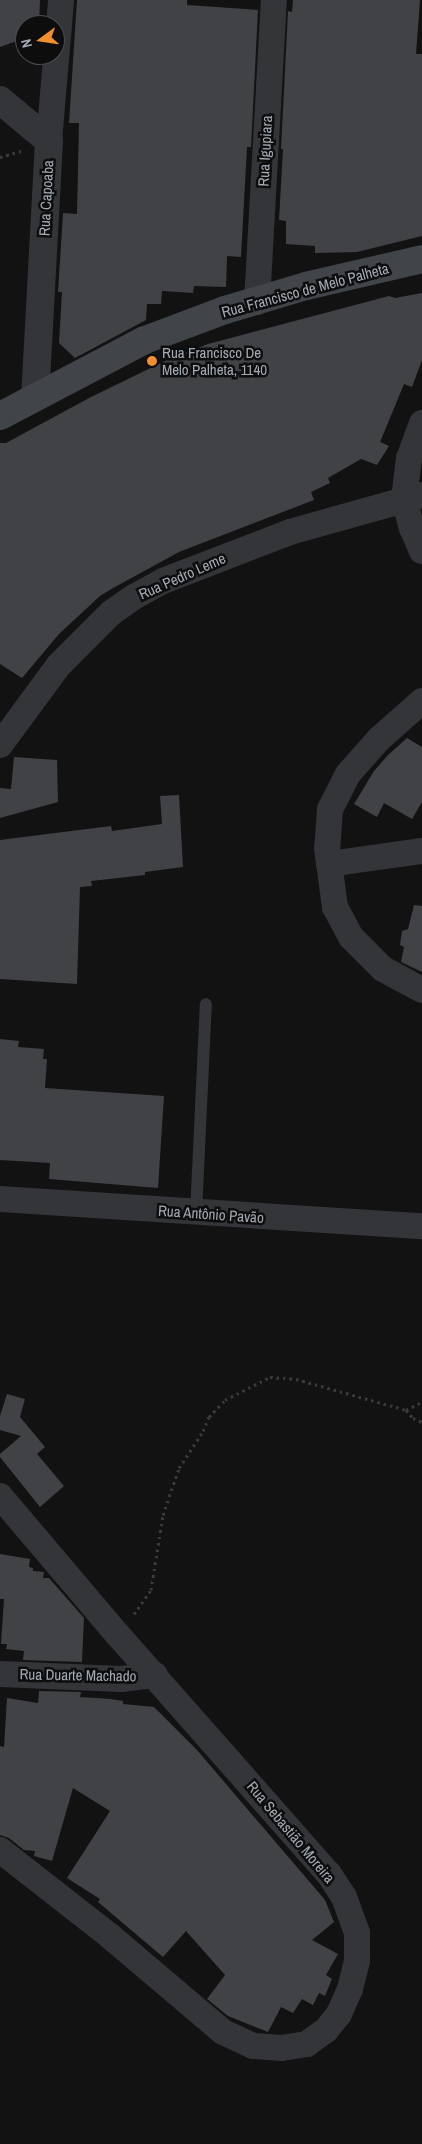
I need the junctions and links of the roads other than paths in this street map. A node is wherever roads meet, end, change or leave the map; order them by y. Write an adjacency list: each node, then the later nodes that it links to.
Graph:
1 (61, 0): 4 (street, Rua Capoaba)
2 (274, 0): 6 (street, Rua Igupiara)
3 (0, 100): 4 (street)
4 (49, 141): 7 (street, Rua Capoaba)
5 (422, 259): 6 (main road, Rua Francisco de Melo Palheta)
6 (257, 302): 7 (main road, Rua Francisco de Melo Palheta)
7 (34, 397): 8 (main road, Rua Francisco de Melo Palheta)
8 (0, 416)
9 (422, 423): 10 (street)
10 (413, 497): 11 (street); 13 (street, Rua Pedro Leme)
11 (422, 551)
12 (422, 701): 15 (street)
13 (0, 745)
14 (422, 851): 15 (street)
15 (329, 864): 16 (street)
16 (422, 990)
17 (206, 1004): 19 (lane)
18 (0, 1198): 19 (street, Rua Antônio Pavão)
19 (196, 1212): 20 (street, Rua Antônio Pavão)
20 (422, 1226)
21 (0, 1496): 23 (street, Rua Sebastião Moreira)
22 (0, 1674): 23 (street, Rua Duarte Machado)
23 (155, 1675): 24 (street, Rua Sebastião Moreira)
24 (0, 1850)

